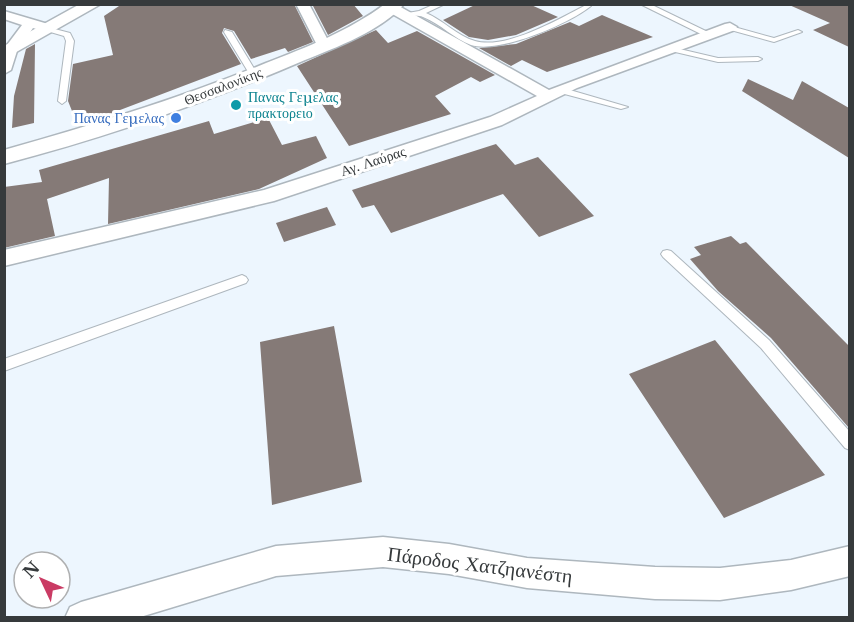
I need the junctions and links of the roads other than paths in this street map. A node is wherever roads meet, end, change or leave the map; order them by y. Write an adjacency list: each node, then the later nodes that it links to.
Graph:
1 (27, 4): 10 (street)
2 (65, 4): 10 (street)
3 (93, 4): 12 (street)
4 (302, 4): 16 (street)
5 (442, 4): 8 (lane)
6 (643, 4): 15 (lane)
7 (588, 6): 8 (lane)
8 (403, 10): 16 (street, Θεσσαλονίκης); 22 (street)
9 (4, 15): 10 (street)
10 (30, 23): 12 (street); 17 (street)
11 (729, 27): 14 (lane); 15 (street, Αγ. Λαύρας)
12 (50, 29): 17 (street); 23 (lane)
13 (228, 32): 21 (lane)
14 (798, 32)
15 (710, 35): 18 (street, Αγ. Λαύρας)
16 (324, 46): 21 (street, Θεσσαλονίκης)
17 (6, 47): 20 (street)
18 (674, 49): 19 (lane); 22 (street, Αγ. Λαύρας)
19 (758, 59)
20 (4, 70)
21 (254, 75): 25 (street, Θεσσαλονίκης)
22 (554, 93): 24 (lane); 27 (street, Αγ. Λαύρας)
23 (62, 100)
24 (624, 107)
25 (4, 157)
26 (667, 254): 30 (lane)
27 (4, 258)
28 (242, 280): 29 (lane)
29 (4, 365)
30 (849, 443)
31 (849, 561): 32 (street, Πάροδος Χατζηανέστη)
32 (81, 618)

